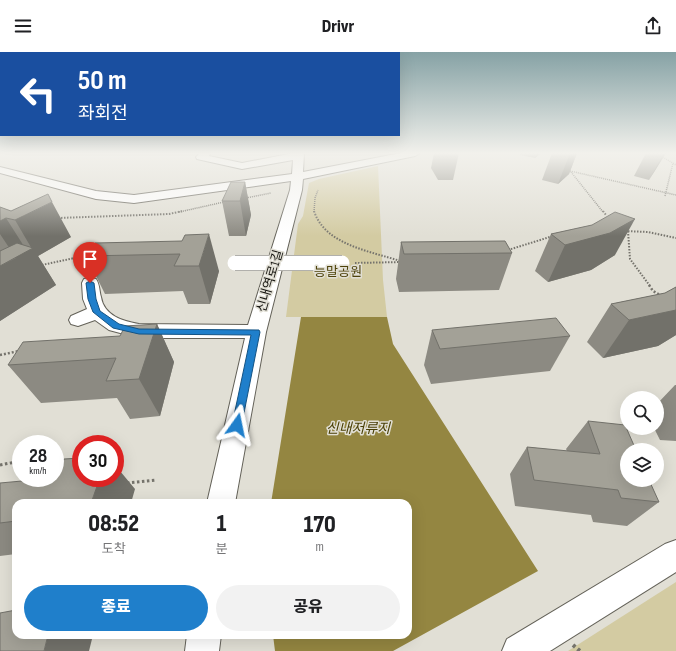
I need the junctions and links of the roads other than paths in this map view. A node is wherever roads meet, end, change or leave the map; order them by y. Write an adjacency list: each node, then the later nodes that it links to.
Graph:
1 (42, 181): 2 (street)
2 (272, 181)
3 (297, 181): 9 (street, 신내역로1길)
4 (235, 263): 5 (street, bridge)
5 (342, 263)
6 (90, 283): 7 (street)
7 (97, 312): 8 (street); 9 (street)
8 (78, 320)
9 (256, 332): 10 (street, 신내역로1길)
10 (222, 499)
11 (676, 555): 14 (street)
12 (204, 639): 13 (street)
13 (202, 651)
14 (519, 651)

